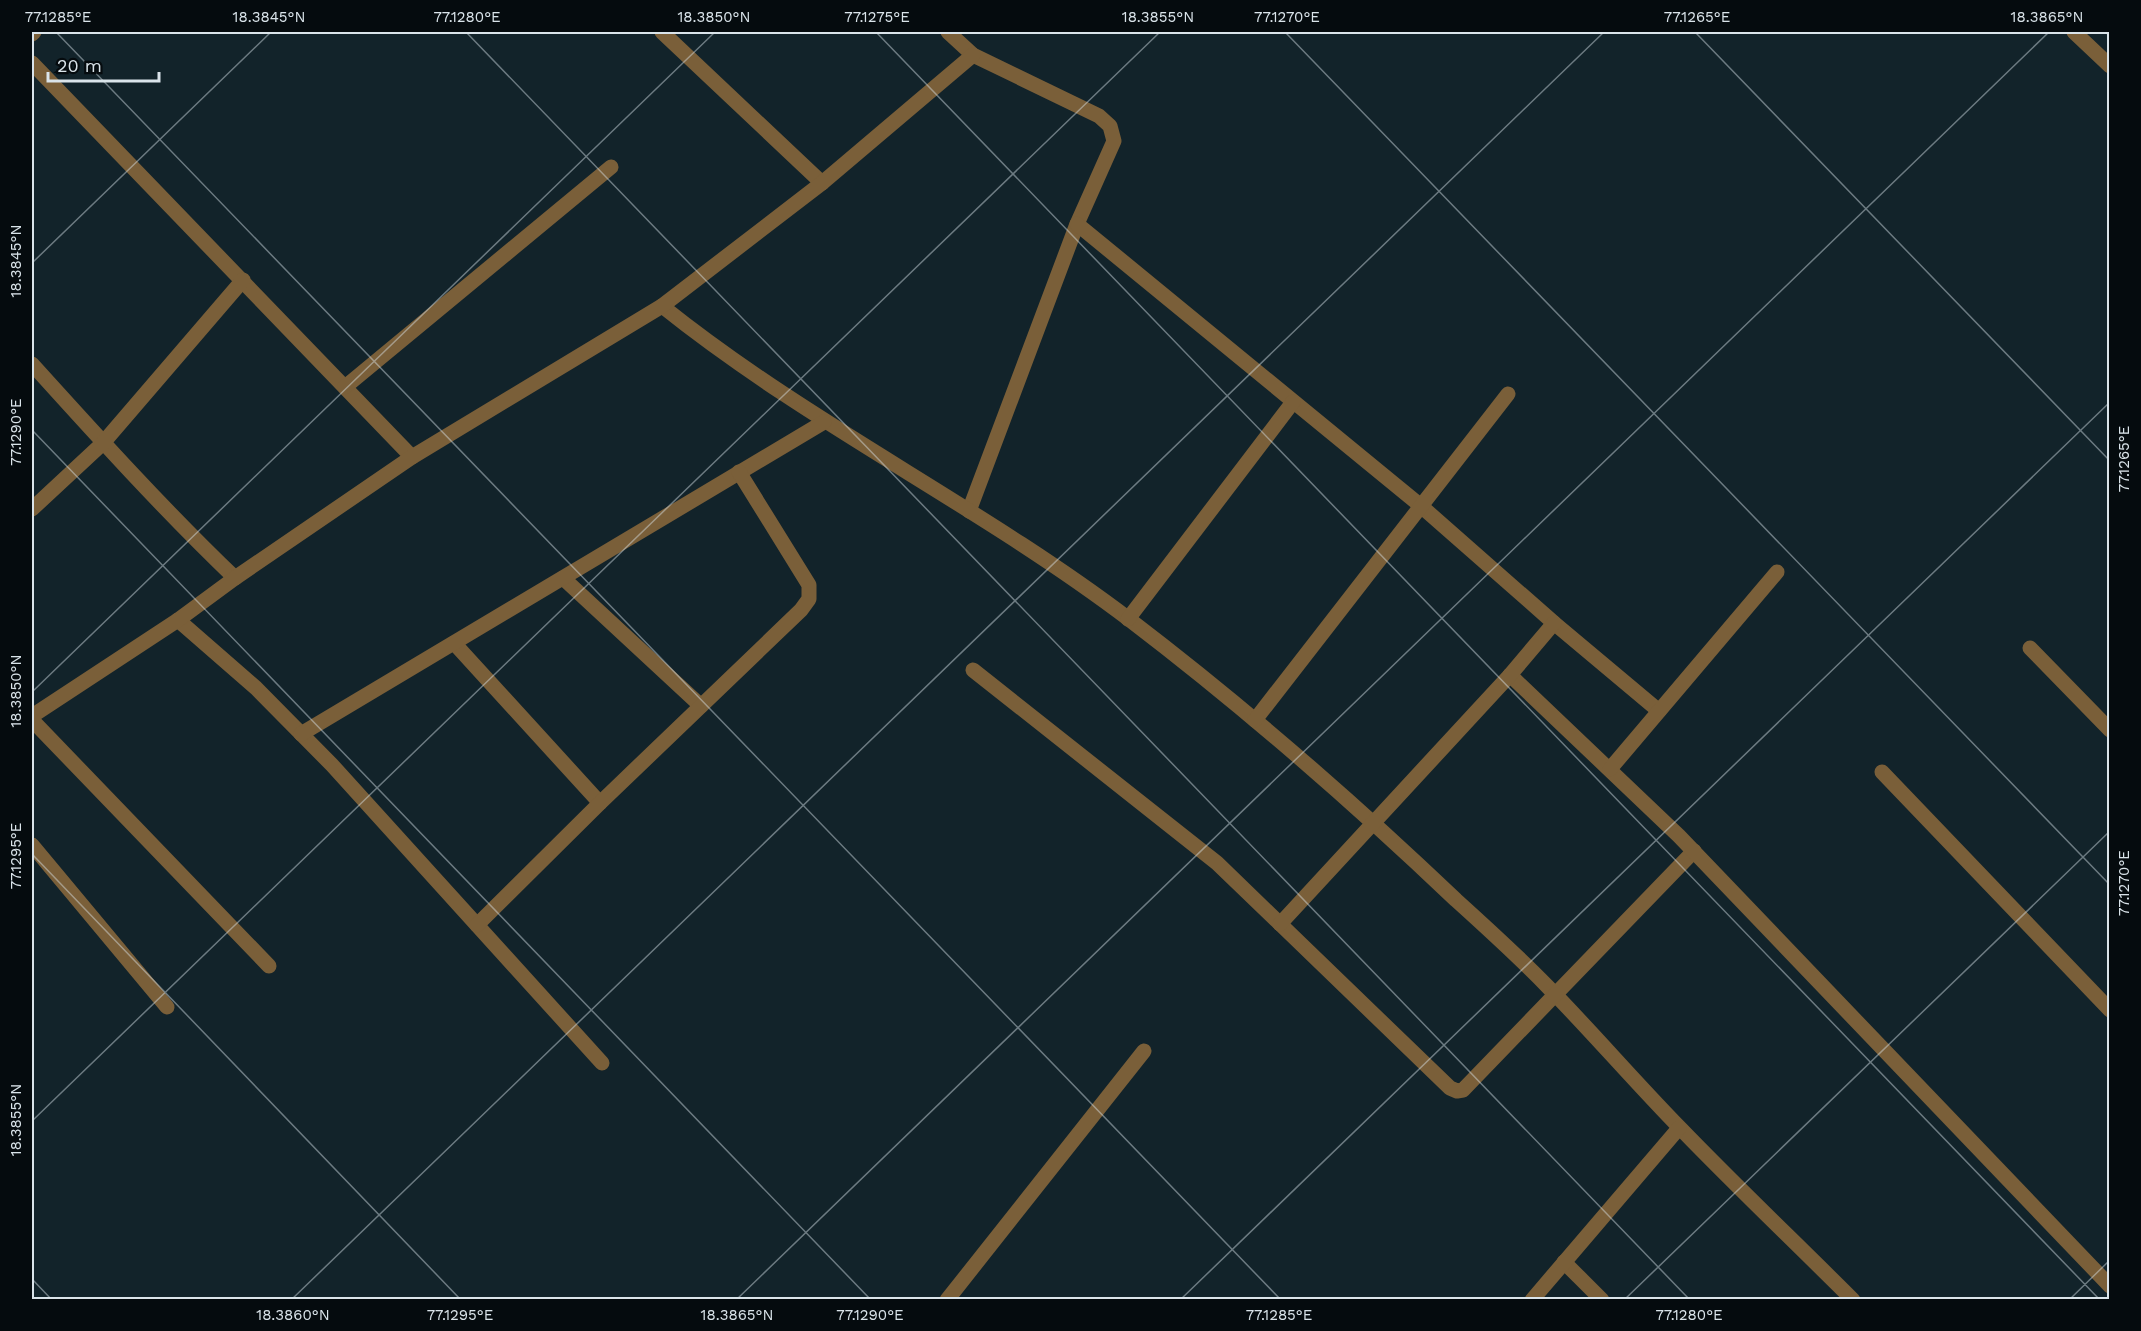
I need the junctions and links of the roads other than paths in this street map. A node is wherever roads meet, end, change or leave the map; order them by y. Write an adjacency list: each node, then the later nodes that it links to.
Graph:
1 (662, 32): 8 (street)
2 (948, 32): 4 (street)
3 (2074, 32): 6 (street)
4 (973, 55): 8 (street); 9 (street)
5 (32, 63): 10 (street)
6 (2109, 66)
7 (611, 166): 13 (street)
8 (822, 183): 11 (street)
9 (1077, 224): 15 (street); 22 (street)
10 (243, 280): 13 (street); 17 (street)
11 (662, 306): 16 (street); 18 (street)
12 (32, 364): 17 (street)
13 (345, 387): 18 (street)
14 (1508, 394): 20 (street)
15 (1293, 402): 20 (street); 26 (street)
16 (824, 422): 19 (street); 22 (street)
17 (103, 443): 21 (street); 24 (street)
18 (412, 457): 24 (street)
19 (739, 472): 25 (street); 33 (street)
20 (1421, 506): 28 (street); 36 (street)
21 (32, 509)
22 (969, 511): 26 (street)
23 (1777, 572): 34 (street)
24 (235, 578): 27 (street)
25 (563, 578): 29 (street); 33 (street)
26 (1128, 619): 36 (street)
27 (178, 620): 35 (street); 38 (street)
28 (1554, 623): 32 (street); 34 (street)
29 (454, 643): 38 (street); 41 (street)
30 (2030, 648): 37 (street)
31 (973, 670): 45 (street)
32 (1510, 675): 39 (street); 42 (street)
33 (701, 706): 41 (street)
34 (1659, 711): 39 (street)
35 (32, 718): 47 (street)
36 (1256, 720): 42 (street)
37 (2109, 730)
38 (301, 734): 46 (street)
39 (1610, 769): 44 (street)
40 (1882, 772): 50 (street)
41 (600, 803): 46 (street)
42 (1374, 822): 45 (street); 48 (street)
43 (32, 845): 49 (street)
44 (1694, 851): 48 (street); 55 (street)
45 (1280, 924): 48 (street)
46 (477, 925): 52 (street)
47 (269, 966)
48 (1555, 995): 53 (street)
49 (167, 1007)
50 (2109, 1010)
51 (1144, 1051): 56 (street)
52 (602, 1063)
53 (1680, 1128): 54 (street); 59 (street)
54 (1564, 1262): 57 (street); 58 (street)
55 (2109, 1286)
56 (947, 1299)
57 (1532, 1299)
58 (1602, 1299)
59 (1853, 1299)

